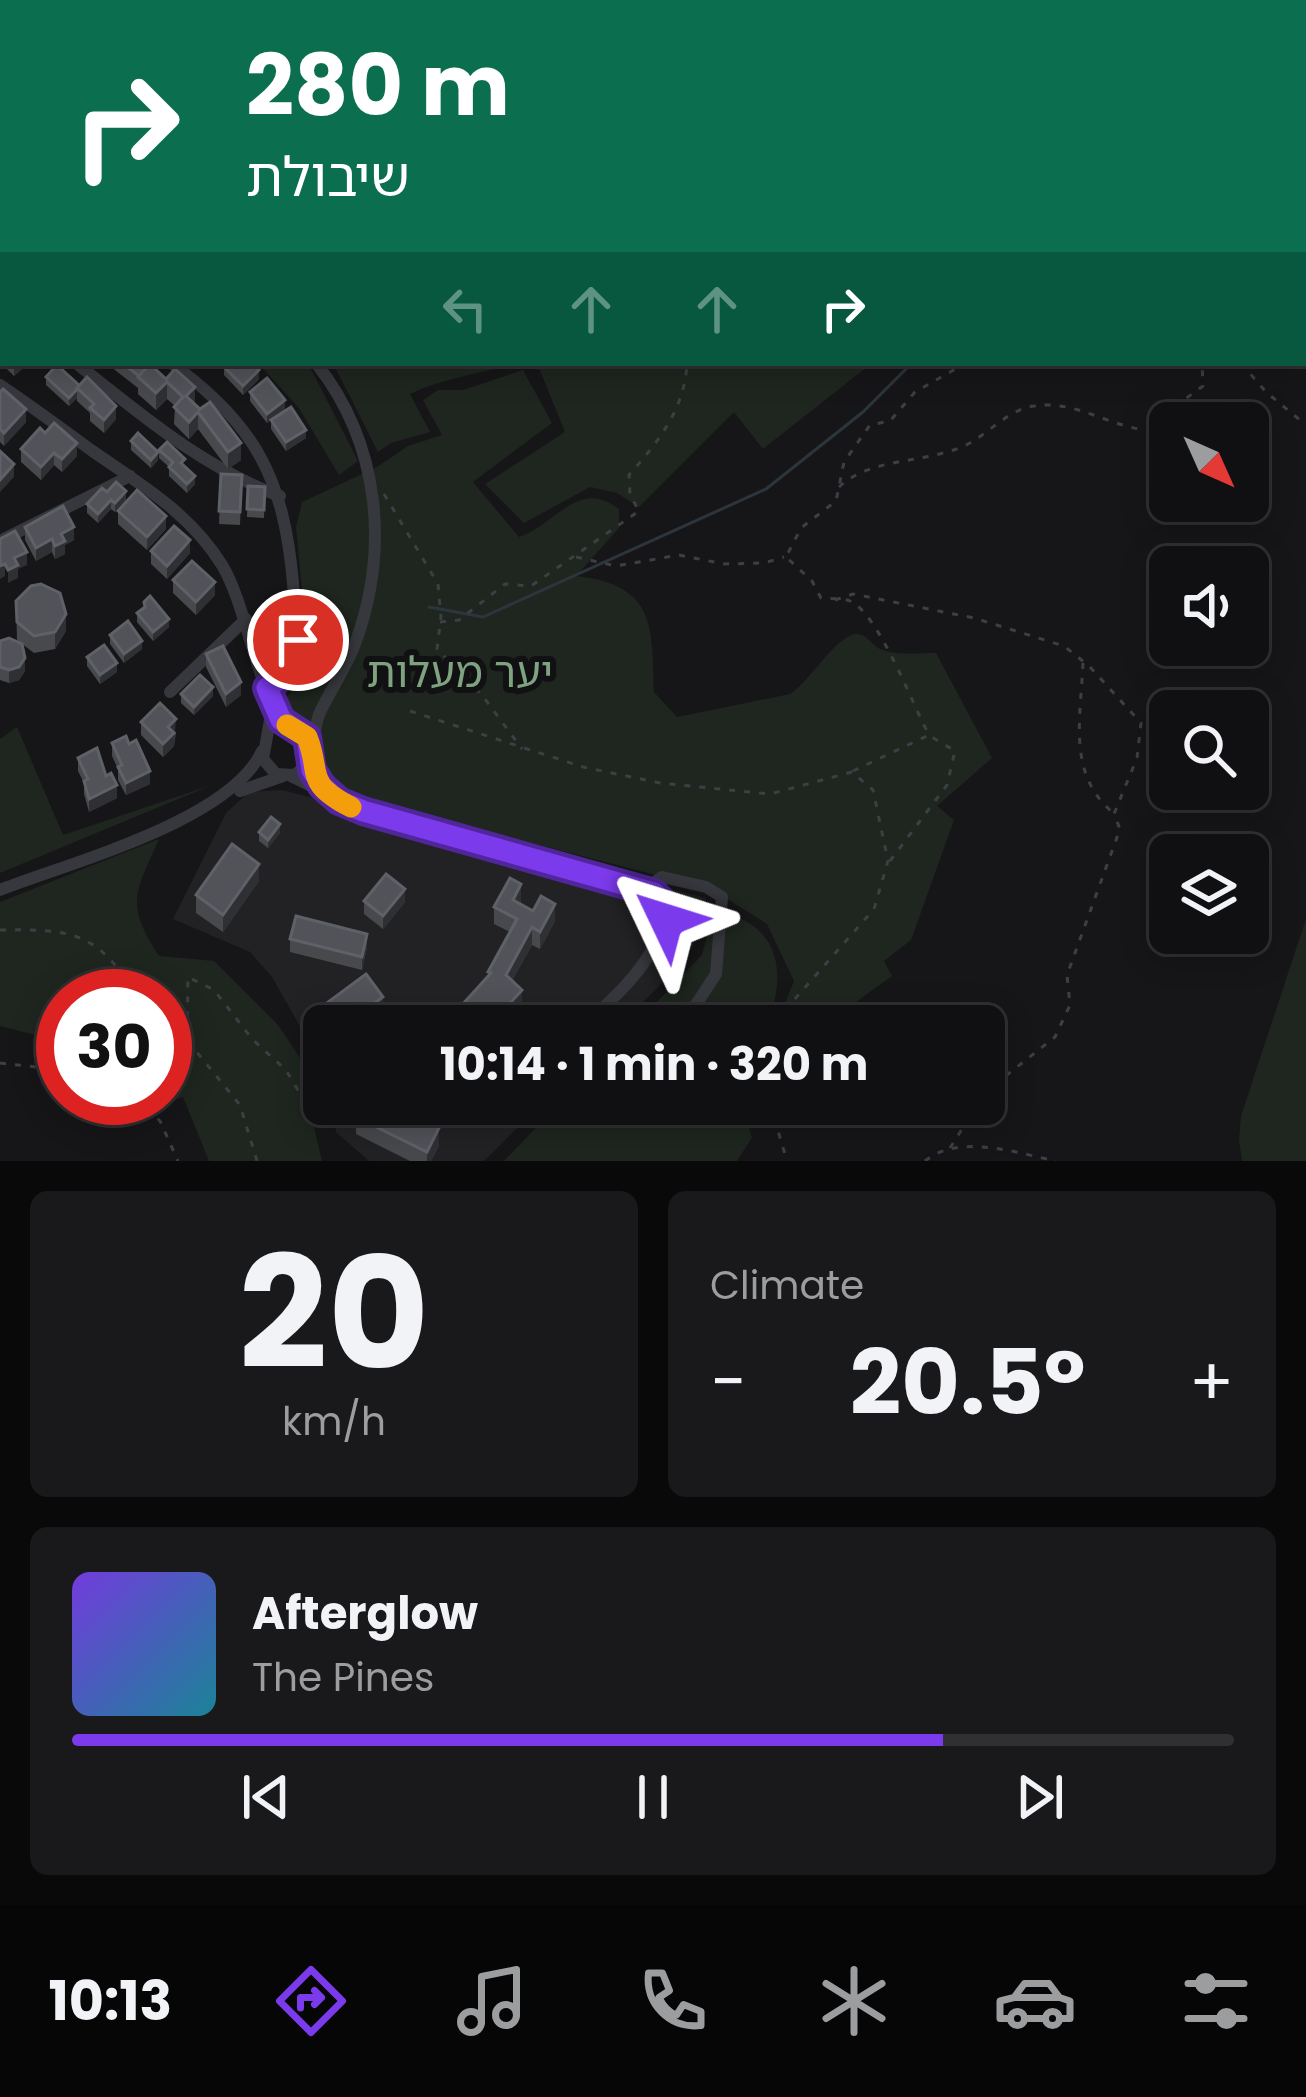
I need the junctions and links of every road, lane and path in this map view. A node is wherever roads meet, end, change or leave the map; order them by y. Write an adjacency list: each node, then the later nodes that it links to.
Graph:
1 (80, 366): 15 (street)
2 (175, 366): 15 (street)
3 (318, 366): 13 (street)
4 (687, 366): 17 (path)
5 (961, 366): 14 (path)
6 (1202, 366): 9 (path)
7 (1244, 366): 10 (path)
8 (0, 385): 12 (street)
9 (1181, 402)
10 (1306, 425)
11 (1149, 428): 14 (path)
12 (130, 476): 16 (street); 20 (street)
13 (371, 478): 21 (path); 25 (street)
14 (838, 488): 18 (path)
15 (280, 496): 24 (street)
16 (0, 542)
17 (576, 557): 18 (path); 21 (path)
18 (786, 557): 19 (path)
19 (835, 600): 22 (path); 28 (path)
20 (246, 619): 23 (street); 24 (street)
21 (440, 622): 30 (path)
22 (1083, 661): 36 (path); 36 (path)
23 (170, 692)
24 (268, 692): 27 (street); 29 (street)
25 (322, 706): 27 (street); 31 (street)
26 (410, 711): 30 (path)
27 (290, 727): 29 (street); 31 (street)
28 (928, 735): 32 (path); 37 (path)
29 (264, 746): 33 (street); 35 (street)
30 (522, 749): 32 (path)
31 (311, 751): 33 (street); 34 (street)
32 (852, 772): 37 (path)
33 (289, 776): 34 (street); 35 (street)
34 (333, 796): 39 (street)
35 (222, 798): 38 (street)
36 (1114, 814): 49 (path)
37 (886, 867): 45 (path)
38 (0, 890)
39 (643, 890): 43 (street); 44 (street)
40 (0, 930): 41 (path)
41 (121, 969)
42 (192, 979): 50 (path)
43 (602, 1005)
44 (696, 1005)
45 (789, 1005)
46 (192, 1046): 56 (path)
47 (0, 1063): 48 (path)
48 (36, 1067)
49 (1005, 1077)
50 (303, 1099)
51 (162, 1125): 55 (path)
52 (776, 1125): 57 (path)
53 (966, 1125): 54 (path)
54 (950, 1150): 58 (path); 59 (path)
55 (178, 1161)
56 (256, 1161)
57 (787, 1161)
58 (925, 1161)
59 (1056, 1161)

